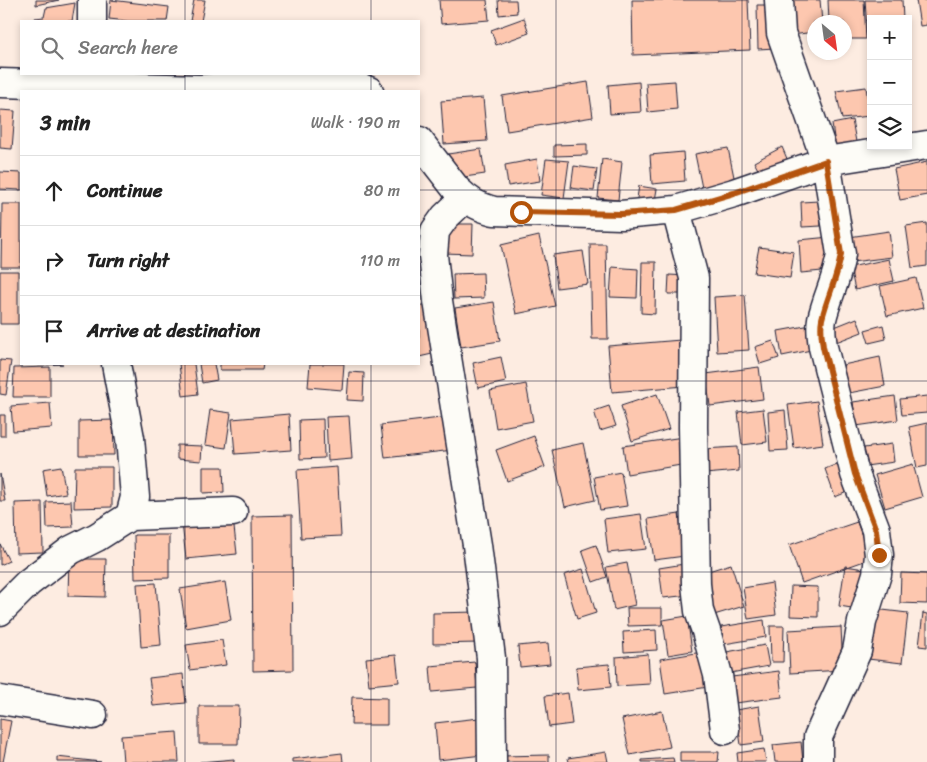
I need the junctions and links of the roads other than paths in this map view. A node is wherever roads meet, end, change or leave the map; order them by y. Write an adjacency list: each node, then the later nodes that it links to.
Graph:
1 (92, 0): 3 (street)
2 (779, 0): 9 (street)
3 (92, 20)
4 (0, 82): 5 (street)
5 (91, 83): 6 (street)
6 (366, 90)
7 (420, 142): 10 (street)
8 (927, 145): 9 (street)
9 (826, 161): 11 (street); 20 (street)
10 (464, 198): 11 (street); 19 (street)
11 (676, 210): 18 (street)
12 (116, 365): 14 (street)
13 (234, 512): 14 (street)
14 (130, 516): 15 (street)
15 (0, 611)
16 (0, 700): 17 (street)
17 (94, 715)
18 (725, 730)
19 (492, 762)
20 (818, 762)

